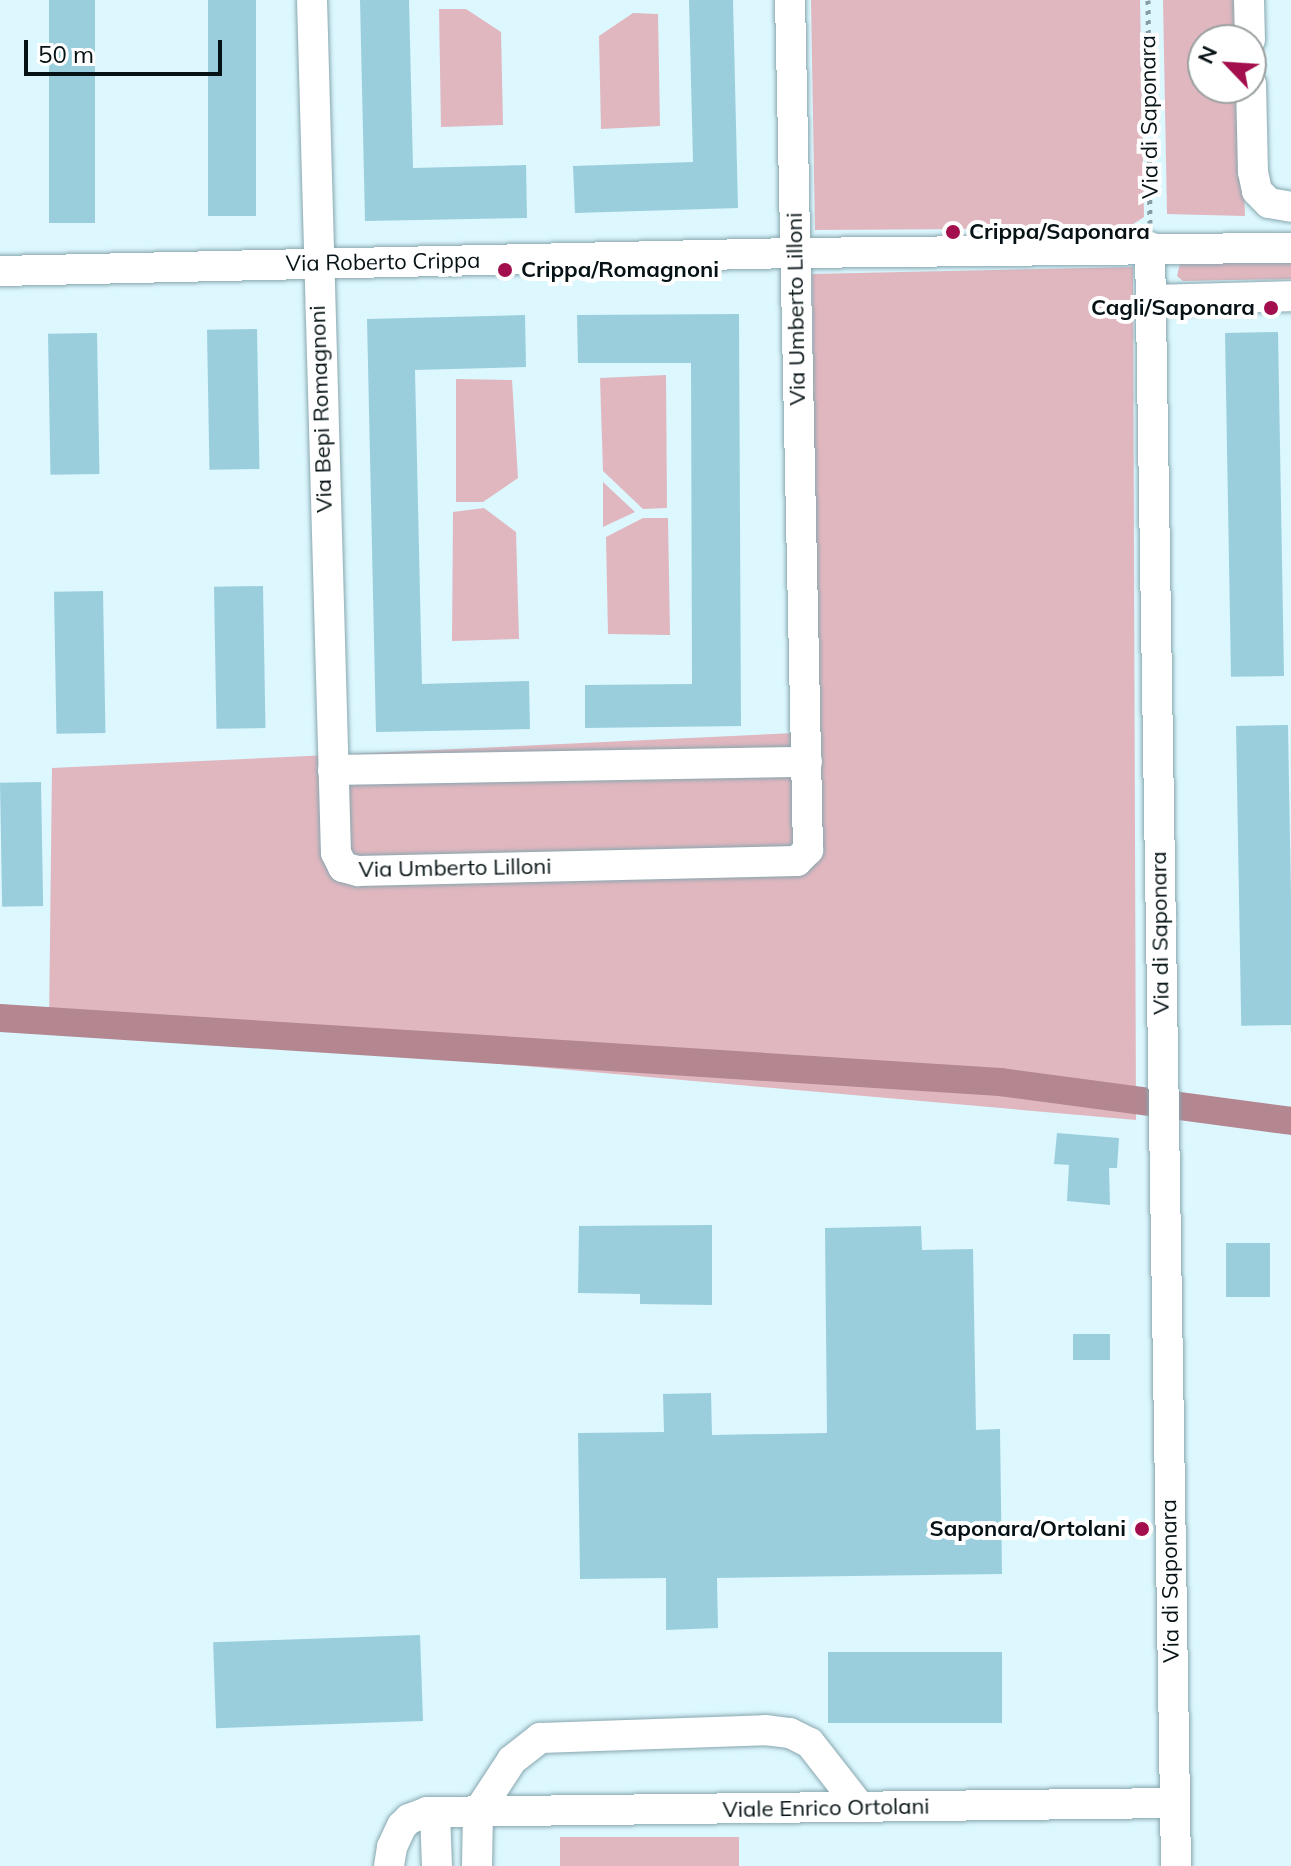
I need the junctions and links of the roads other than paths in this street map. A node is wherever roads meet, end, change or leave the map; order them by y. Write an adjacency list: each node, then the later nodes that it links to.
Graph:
1 (312, 0): 10 (street, Via Bepi Romagnoni)
2 (790, 0): 9 (street, Via Umberto Lilloni)
3 (1249, 0): 4 (street)
4 (1250, 24)
5 (1251, 104): 6 (street)
6 (1291, 207)
7 (1150, 247): 8 (street, Via Roberto Crippa); 9 (street, Via Roberto Crippa); 13 (street, Via di Saponara)
8 (1291, 248)
9 (794, 253): 10 (street, Via Roberto Crippa); 14 (street, Via Umberto Lilloni)
10 (316, 263): 11 (street, Via Roberto Crippa); 15 (street, Via Bepi Romagnoni)
11 (0, 271)
12 (1291, 296): 13 (street)
13 (1150, 300): 16 (street, Via di Saponara)
14 (807, 762): 15 (street); 15 (street, Via Umberto Lilloni)
15 (333, 770)
16 (1174, 1803): 17 (street, Viale Enrico Ortolani); 23 (street, Via di Saponara)
17 (860, 1807): 19 (street, Viale Enrico Ortolani); 19 (street)
18 (435, 1812): 19 (street, Viale Enrico Ortolani); 20 (street, Viale Enrico Ortolani); 21 (street)
19 (478, 1812): 22 (street)
20 (389, 1866)
21 (437, 1866)
22 (477, 1866)
23 (1176, 1866)

